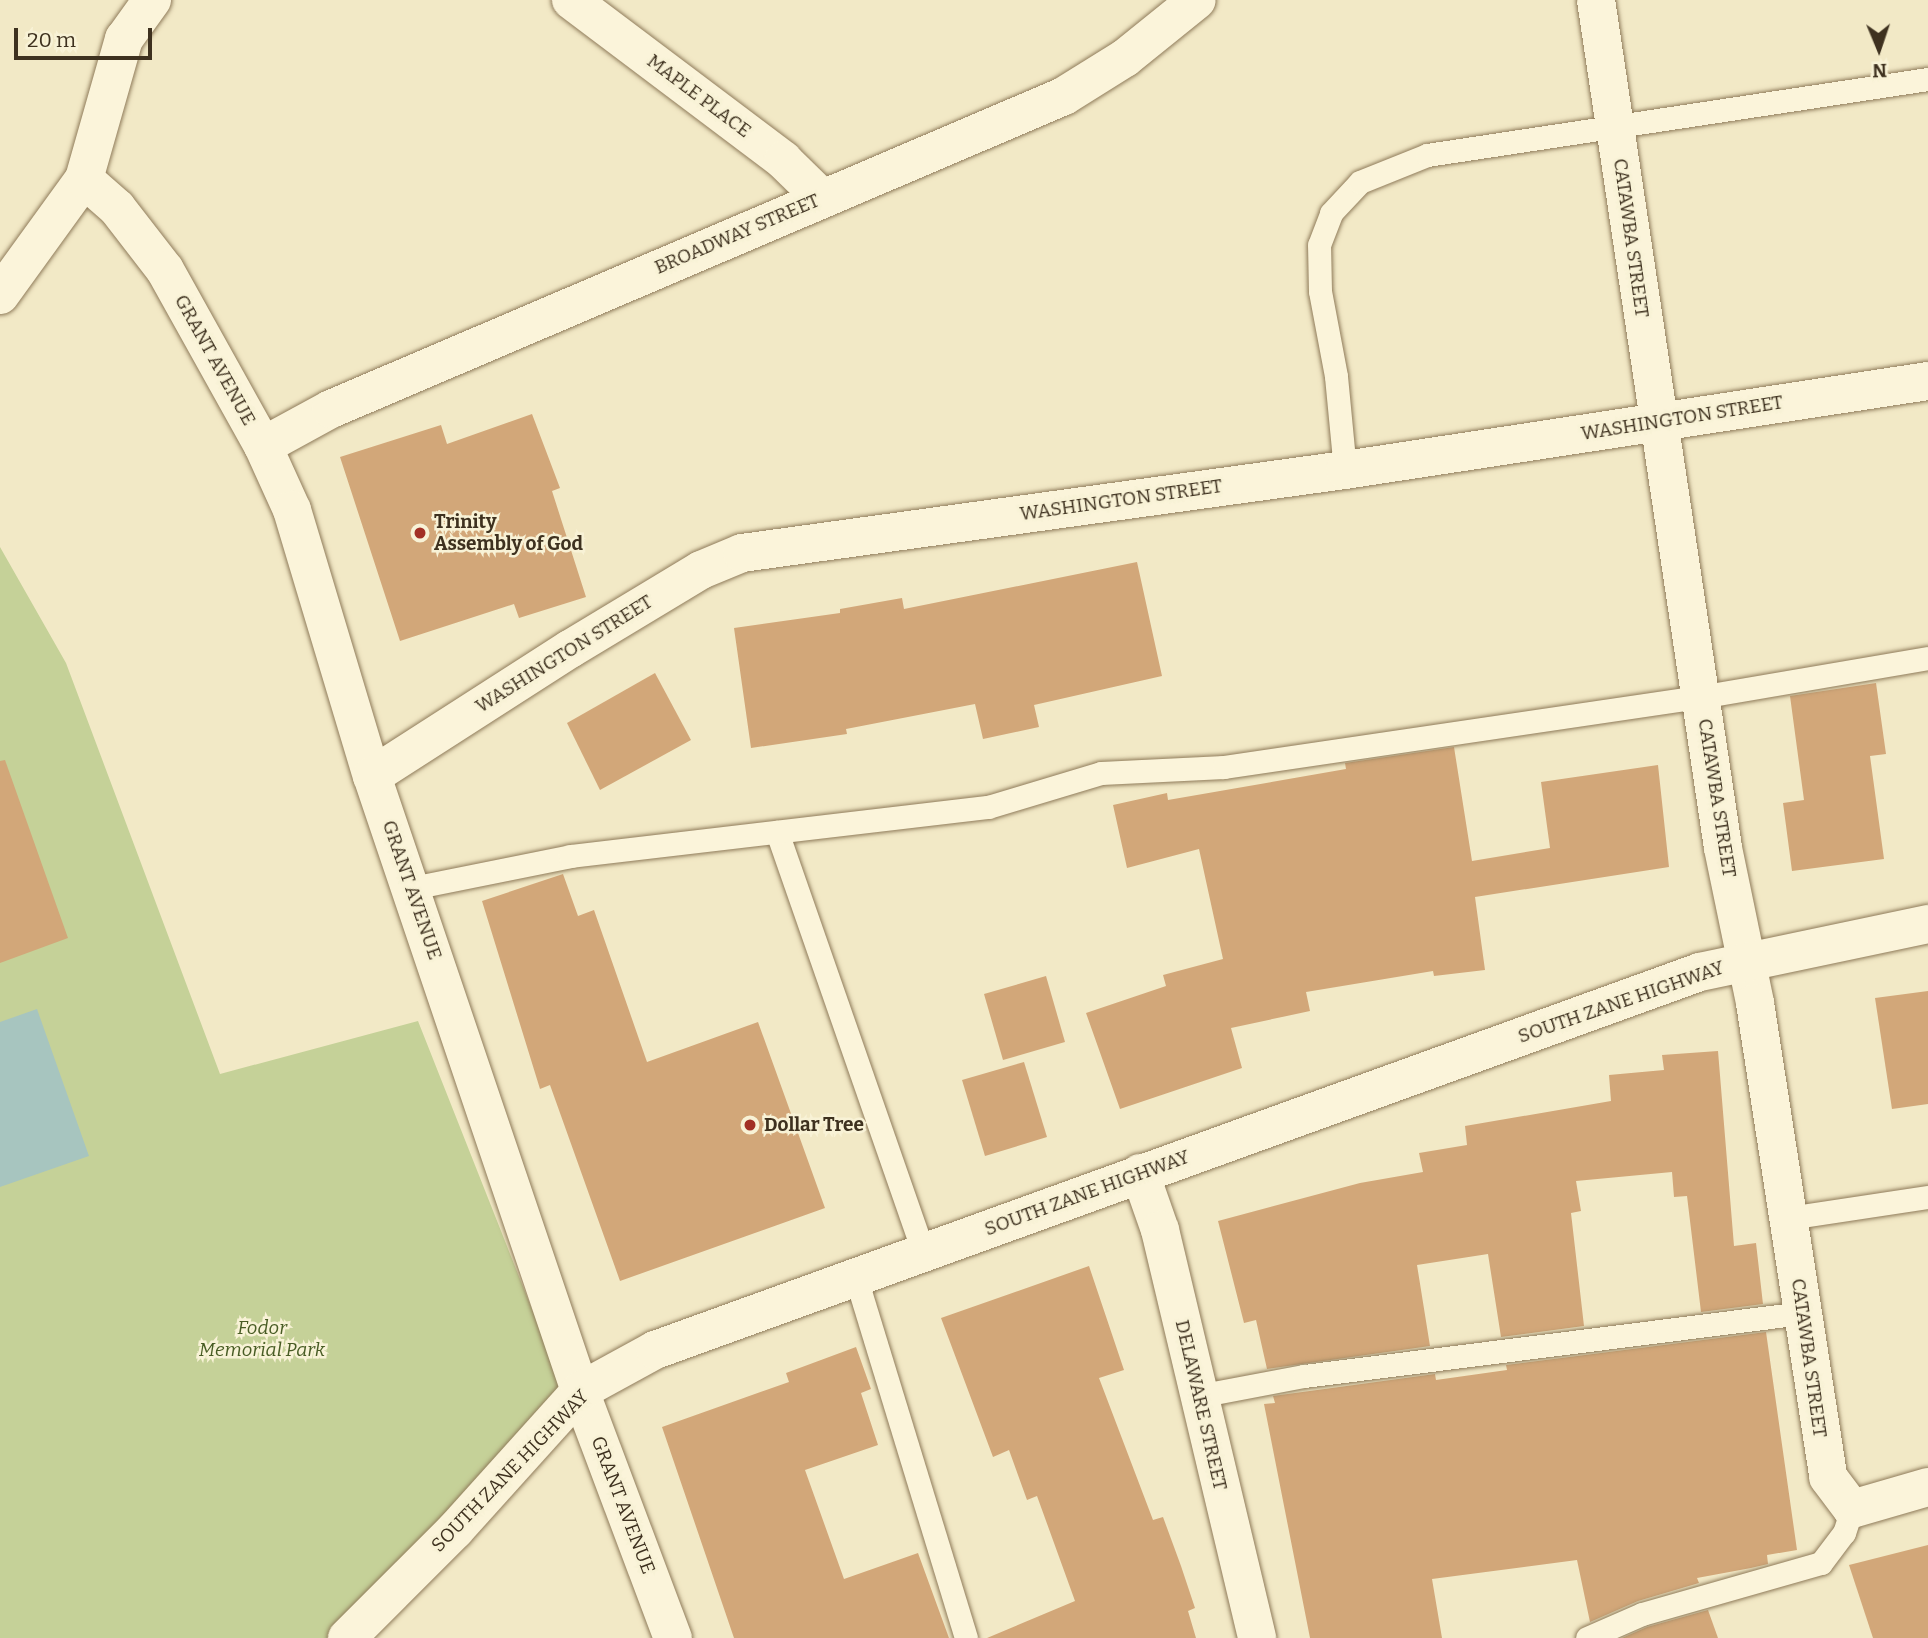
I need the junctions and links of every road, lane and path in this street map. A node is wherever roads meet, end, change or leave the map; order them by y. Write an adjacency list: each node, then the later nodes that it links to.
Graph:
1 (152, 0): 7 (street)
2 (571, 0): 8 (street, MAPLE PLACE)
3 (1197, 0): 8 (street, BROADWAY STREET)
4 (1596, 0): 6 (street, CATAWBA STREET)
5 (1928, 79): 6 (lane)
6 (1615, 129): 11 (street, CATAWBA STREET); 13 (lane)
7 (84, 179): 9 (street); 12 (street, GRANT AVENUE)
8 (822, 198): 12 (street, BROADWAY STREET)
9 (0, 295)
10 (1928, 381): 11 (street, WASHINGTON STREET)
11 (1657, 422): 13 (street, WASHINGTON STREET); 15 (street, CATAWBA STREET)
12 (263, 446): 16 (street, GRANT AVENUE)
13 (1345, 470): 16 (street, WASHINGTON STREET)
14 (1928, 658): 15 (lane)
15 (1700, 697): 17 (lane); 20 (street, CATAWBA STREET)
16 (372, 776): 18 (street, GRANT AVENUE)
17 (777, 832): 18 (lane); 24 (lane)
18 (412, 888): 27 (street, GRANT AVENUE)
19 (1928, 924): 20 (street, SOUTH ZANE HIGHWAY)
20 (1747, 961): 21 (street, SOUTH ZANE HIGHWAY); 23 (street, CATAWBA STREET)
21 (1140, 1173): 24 (street, SOUTH ZANE HIGHWAY); 28 (street, DELAWARE STREET)
22 (1928, 1197): 23 (lane)
23 (1789, 1218): 26 (street, CATAWBA STREET)
24 (924, 1253): 25 (street, SOUTH ZANE HIGHWAY)
25 (856, 1278): 27 (street, SOUTH ZANE HIGHWAY); 33 (lane)
26 (1802, 1313): 28 (lane); 30 (street, CATAWBA STREET)
27 (580, 1391): 31 (street, SOUTH ZANE HIGHWAY); 32 (street, GRANT AVENUE)
28 (1198, 1396): 34 (street, DELAWARE STREET)
29 (1928, 1487): 30 (street)
30 (1852, 1508): 35 (lane)
31 (348, 1638)
32 (673, 1638)
33 (966, 1638)
34 (1257, 1638)
35 (1587, 1638)

